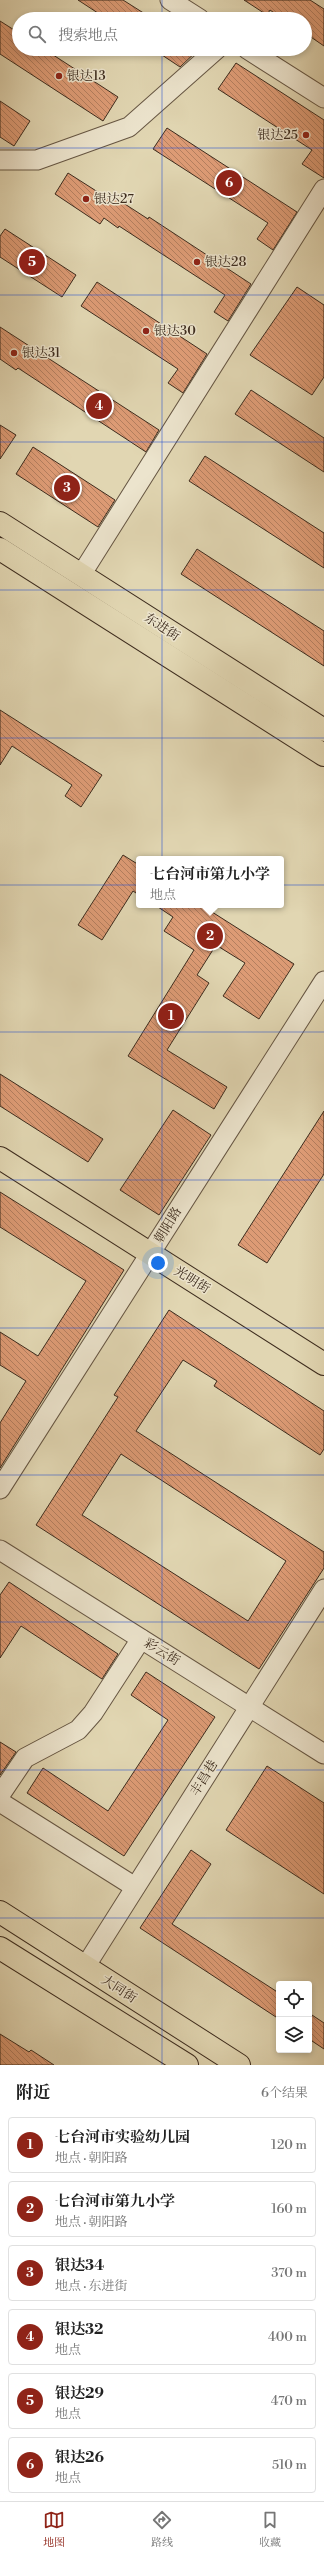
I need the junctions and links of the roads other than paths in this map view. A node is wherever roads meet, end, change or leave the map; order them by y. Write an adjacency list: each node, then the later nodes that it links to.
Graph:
1 (170, 0): 2 (street)
2 (189, 12)
3 (209, 56): 6 (street)
4 (258, 56): 5 (street)
5 (324, 98)
6 (0, 160)
7 (324, 189): 10 (street)
8 (0, 523): 10 (main road, 东进街)
9 (0, 549): 12 (main road, 东进街)
10 (81, 575): 11 (main road, 东进街)
11 (324, 730)
12 (324, 756)
13 (324, 981): 15 (street, 朝阳路)
14 (0, 1158): 15 (main road, 光明街)
15 (150, 1253): 16 (main road, 光明街); 17 (street, 朝阳路)
16 (324, 1364)
17 (0, 1489)
18 (0, 1550): 20 (street, 彩云街)
19 (324, 1589): 21 (street, 丰昌巷)
20 (141, 1639): 21 (street, 彩云街); 23 (street)
21 (249, 1707): 22 (street, 彩云街); 25 (street, 丰昌巷)
22 (324, 1754)
23 (0, 1795)
24 (0, 1802): 25 (street)
25 (135, 1887): 28 (street, 丰昌巷)
26 (0, 1912): 28 (main road, 大同街)
27 (0, 1948): 29 (main road)
28 (85, 1967): 30 (main road, 大同街)
29 (186, 2065)
30 (238, 2065)

